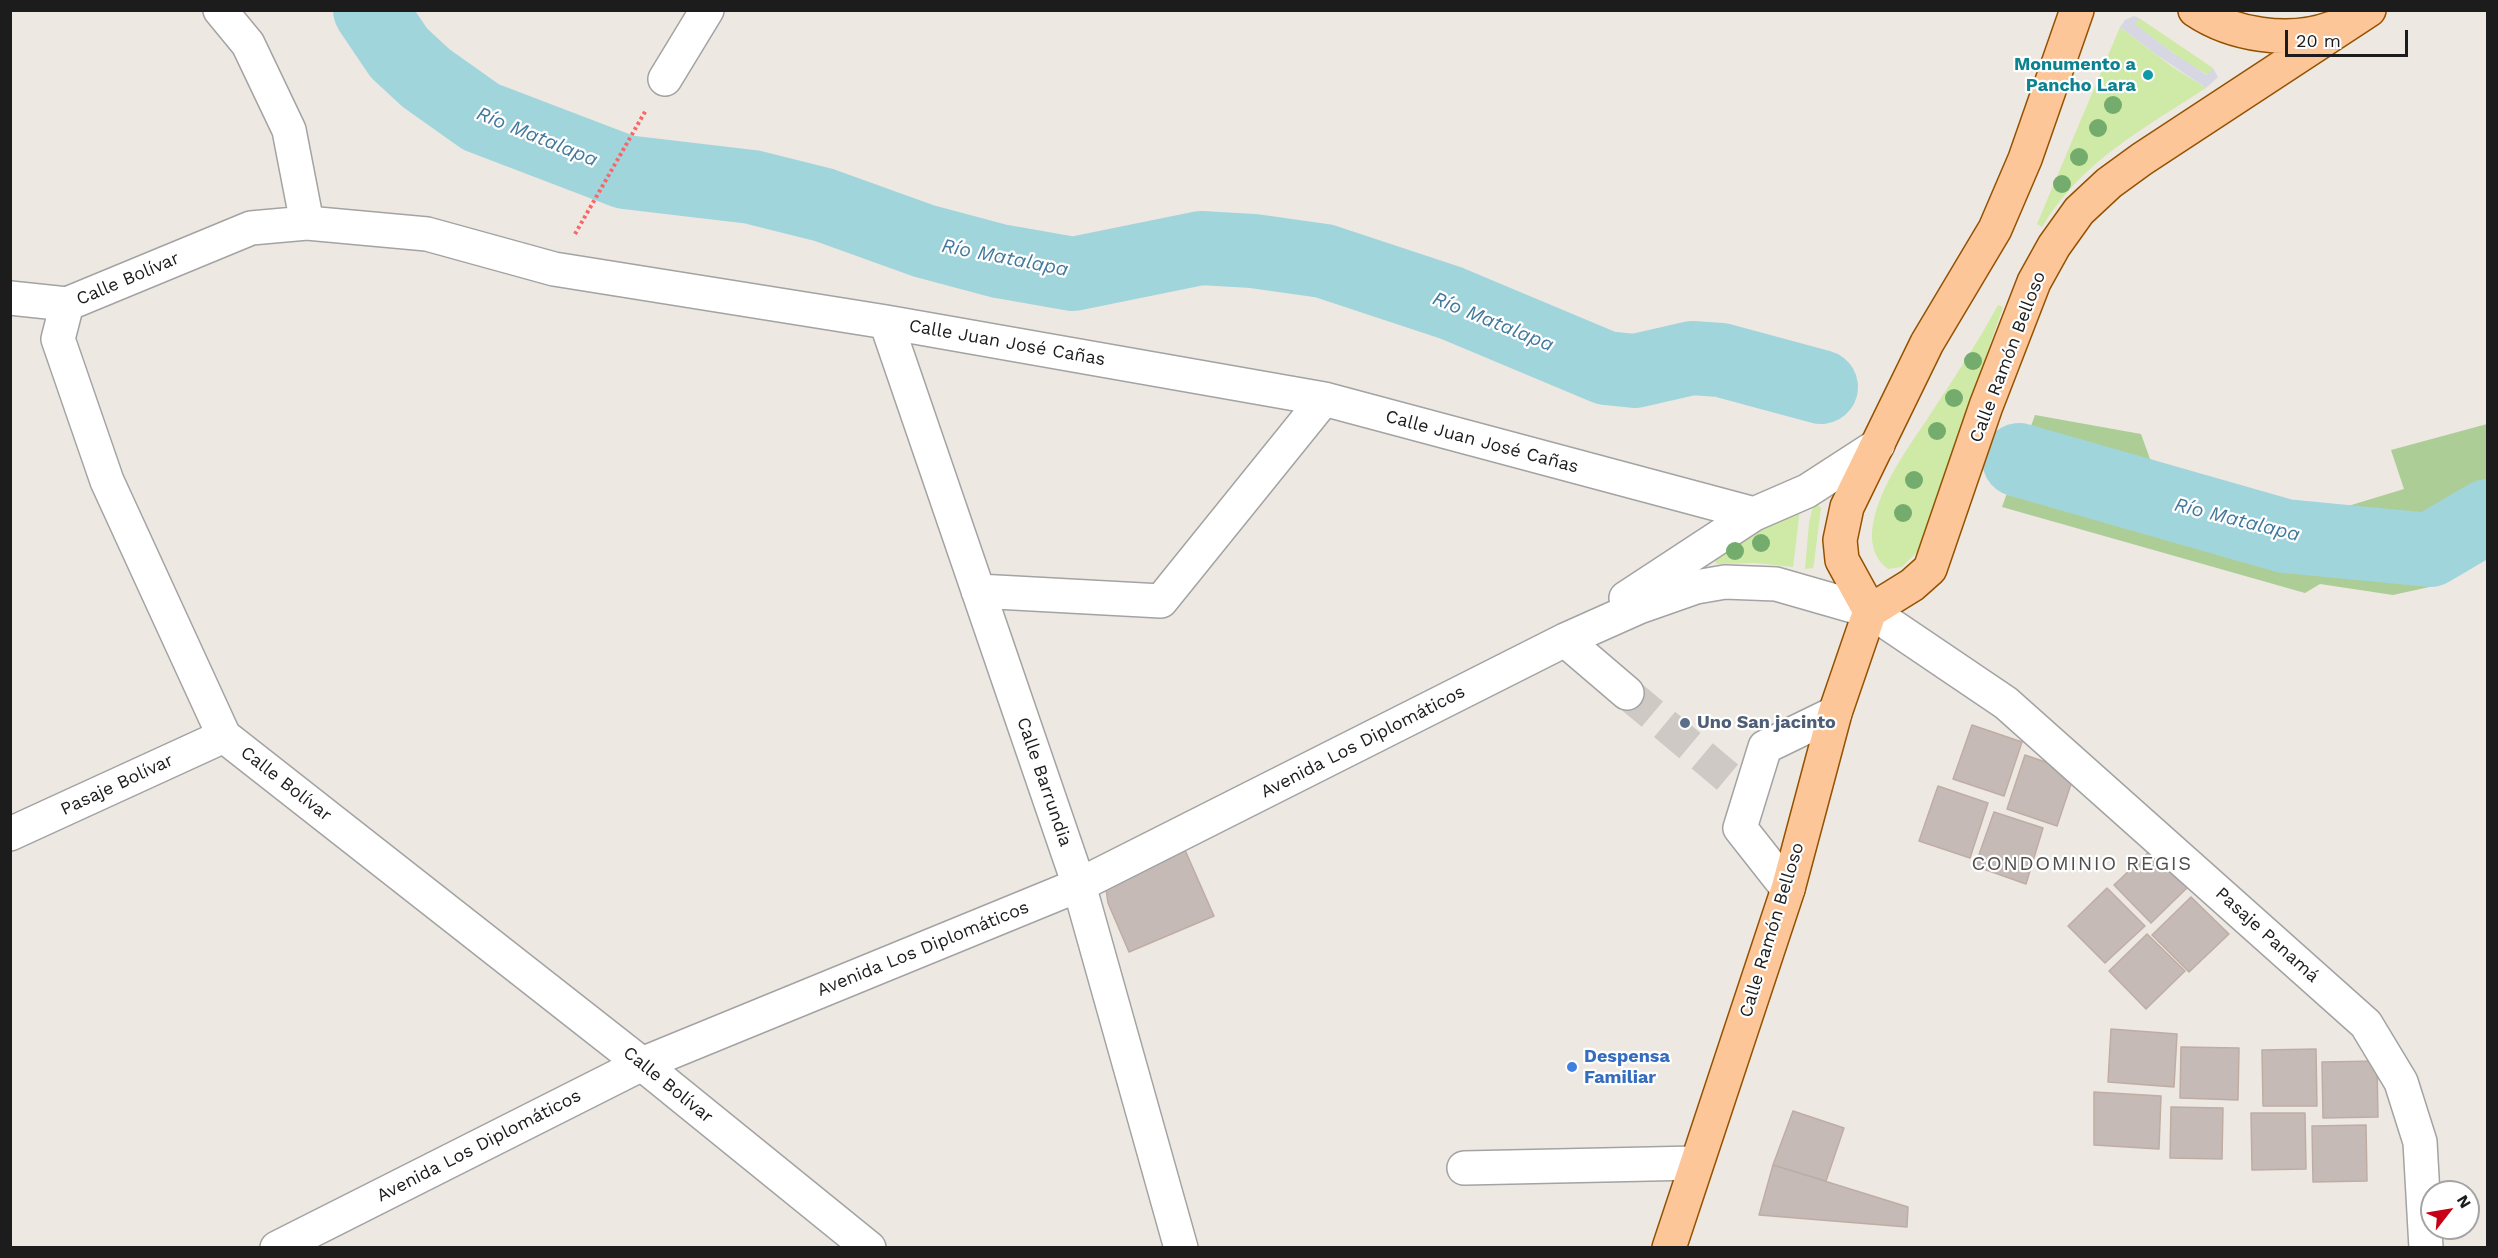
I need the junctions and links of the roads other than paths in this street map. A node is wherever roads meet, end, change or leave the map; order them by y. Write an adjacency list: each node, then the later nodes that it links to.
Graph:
1 (220, 10): 7 (street)
2 (707, 10): 6 (street)
3 (2077, 10): 13 (main road)
4 (2195, 10): 5 (main road)
5 (2362, 15): 16 (main road, Calle Ramón Belloso)
6 (665, 79)
7 (307, 223): 8 (street, Calle Juan José Cañas); 11 (street, Calle Juan José Cañas)
8 (251, 228): 10 (street, Calle Bolívar)
9 (10, 298): 10 (street)
10 (67, 304): 20 (street, Calle Bolívar)
11 (886, 322): 12 (street, Calle Juan José Cañas); 15 (street, Calle Barrundia)
12 (1324, 399): 14 (street, Calle Juan José Cañas); 15 (street)
13 (1878, 446): 14 (street, Avenida Los Diplomáticos); 16 (main road)
14 (1754, 514): 17 (street, Avenida Los Diplomáticos)
15 (978, 591): 22 (street, Calle Barrundia)
16 (1870, 611): 17 (street, Avenida Los Diplomáticos); 19 (main road, Calle Ramón Belloso); 31 (street, Pasaje Panamá)
17 (1565, 640): 18 (street); 22 (street, Avenida Los Diplomáticos)
18 (1627, 693)
19 (1835, 713): 23 (main road, Calle Ramón Belloso); 23 (street)
20 (224, 736): 21 (street, Pasaje Bolívar); 24 (street, Calle Bolívar)
21 (10, 834)
22 (1079, 885): 24 (street, Avenida Los Diplomáticos); 29 (street, Calle Barrundia)
23 (1788, 889): 25 (main road, Calle Ramón Belloso)
24 (642, 1064): 27 (street, Avenida Los Diplomáticos); 28 (street, Calle Bolívar)
25 (1696, 1163): 26 (street); 30 (main road, Calle Ramón Belloso)
26 (1464, 1168)
27 (277, 1248)
28 (868, 1248)
29 (1181, 1248)
30 (1668, 1248)
31 (2426, 1248)

